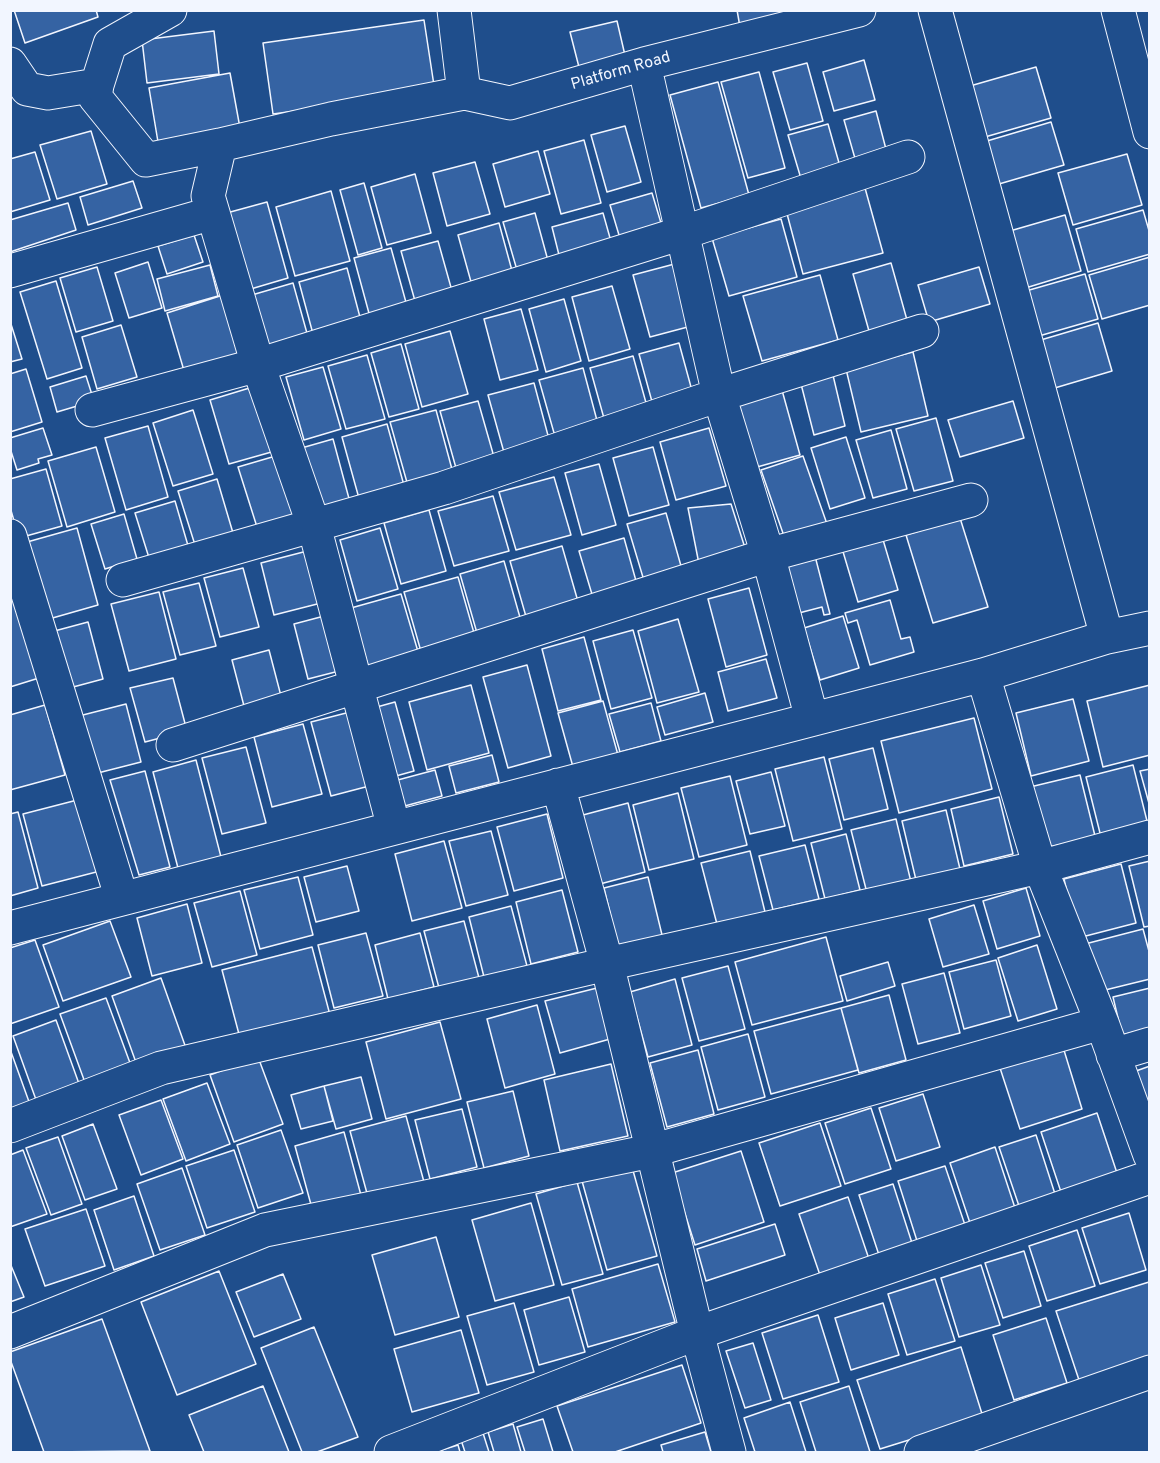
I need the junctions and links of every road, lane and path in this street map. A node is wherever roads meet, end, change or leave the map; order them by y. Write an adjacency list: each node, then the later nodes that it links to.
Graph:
1 (170, 10): 8 (street)
2 (454, 10): 9 (street)
3 (860, 10): 7 (street, Platform Road)
4 (935, 10): 26 (street)
5 (1118, 10): 10 (street)
6 (10, 64): 8 (street)
7 (644, 64): 9 (street, Platform Road); 14 (street)
8 (97, 85): 11 (street)
9 (464, 93): 11 (street)
10 (1149, 132)
11 (220, 145): 13 (street)
12 (908, 158): 14 (street)
13 (213, 213): 15 (street); 17 (street)
14 (682, 233): 17 (street); 18 (street)
15 (10, 271)
16 (922, 331): 18 (street)
17 (258, 365): 19 (street); 21 (street)
18 (719, 395): 21 (street); 23 (street)
19 (92, 410)
20 (971, 500): 23 (street)
21 (314, 526): 24 (street); 28 (street)
22 (10, 536): 35 (street)
23 (768, 555): 28 (street); 29 (street)
24 (123, 580)
25 (1149, 628): 26 (street)
26 (1107, 637): 27 (street)
27 (983, 675): 29 (street); 34 (street)
28 (355, 685): 30 (street); 32 (street)
29 (812, 719): 31 (street)
30 (173, 745)
31 (558, 785): 32 (street); 37 (street)
32 (394, 828): 35 (street)
33 (1149, 837): 34 (street)
34 (1040, 867): 37 (street); 38 (street)
35 (122, 899): 36 (street)
36 (10, 928)
37 (607, 964): 41 (street); 42 (street)
38 (1102, 1023): 40 (street); 42 (street)
39 (1149, 1044): 40 (street)
40 (1113, 1055): 43 (street)
41 (10, 1126)
42 (651, 1151): 45 (street); 46 (street)
43 (1149, 1155)
44 (1149, 1177): 46 (street)
45 (10, 1332)
46 (697, 1333): 48 (street); 49 (street)
47 (1149, 1372): 50 (street)
48 (391, 1452)
49 (729, 1452)
50 (921, 1452)

